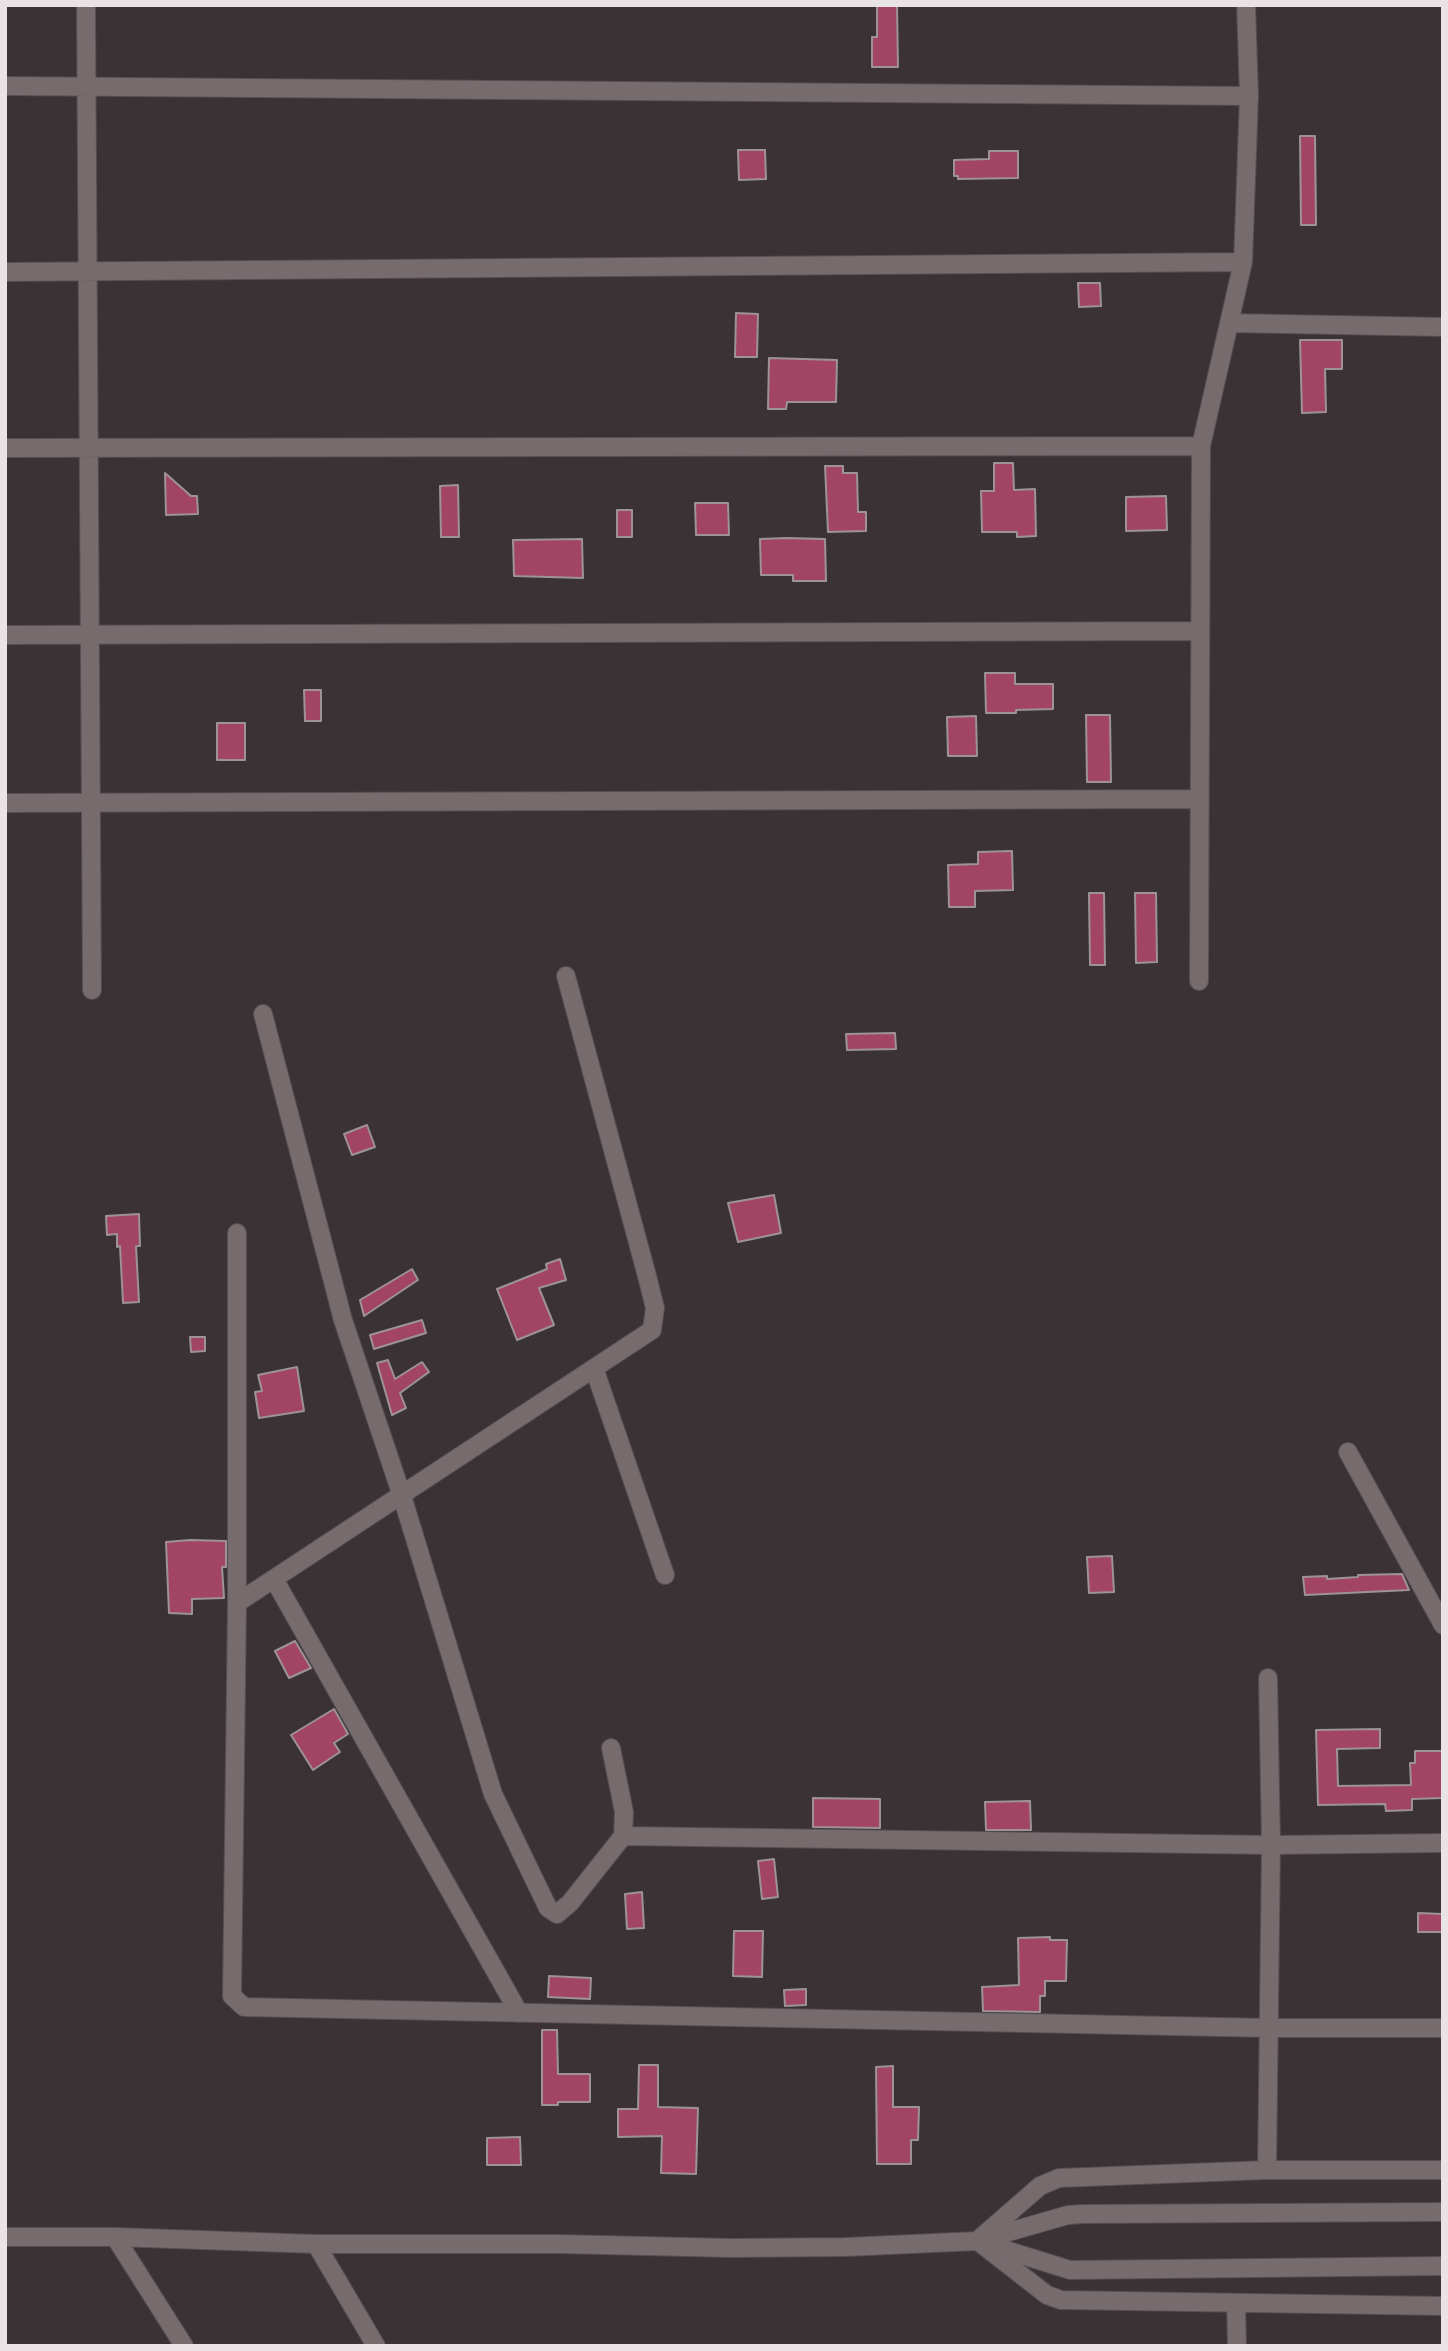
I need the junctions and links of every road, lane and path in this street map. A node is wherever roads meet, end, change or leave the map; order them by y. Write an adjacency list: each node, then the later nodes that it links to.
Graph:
1 (86, 5): 4 (street)
2 (1246, 5): 5 (street)
3 (5, 86): 4 (street)
4 (87, 86): 5 (street); 8 (street)
5 (1249, 96): 6 (street)
6 (1243, 262): 8 (street); 9 (street)
7 (5, 272): 8 (street)
8 (88, 272): 13 (street)
9 (1230, 323): 10 (street); 11 (street)
10 (1443, 327)
11 (1201, 446): 13 (street); 14 (street)
12 (5, 448): 13 (street)
13 (89, 448): 16 (street)
14 (1199, 631): 16 (street); 17 (street)
15 (5, 635): 16 (street)
16 (90, 635): 19 (street)
17 (1199, 799): 19 (street); 21 (street)
18 (5, 803): 19 (street)
19 (91, 803): 22 (street)
20 (566, 976): 25 (street)
21 (1199, 981)
22 (92, 990)
23 (263, 1014): 27 (street)
24 (237, 1233): 30 (street)
25 (594, 1368): 27 (street); 28 (street)
26 (1348, 1452): 31 (street)
27 (402, 1496): 29 (street); 34 (street)
28 (665, 1575)
29 (275, 1579): 30 (street); 37 (street)
30 (237, 1604): 37 (street)
31 (1443, 1625)
32 (1268, 1678): 36 (street)
33 (611, 1748): 34 (street)
34 (623, 1836): 36 (street)
35 (1443, 1843): 36 (street)
36 (1270, 1845): 38 (street)
37 (519, 2013): 38 (street)
38 (1269, 2028): 39 (street); 40 (street)
39 (1443, 2028)
40 (1267, 2170): 41 (street); 45 (street)
41 (1443, 2170)
42 (1443, 2212): 45 (street)
43 (5, 2237): 44 (street)
44 (116, 2237): 46 (street); 50 (street)
45 (977, 2241): 46 (street); 47 (street); 48 (street)
46 (316, 2244): 51 (street)
47 (1443, 2266)
48 (1236, 2303): 49 (street); 52 (street)
49 (1443, 2306)
50 (184, 2346)
51 (376, 2346)
52 (1237, 2346)

